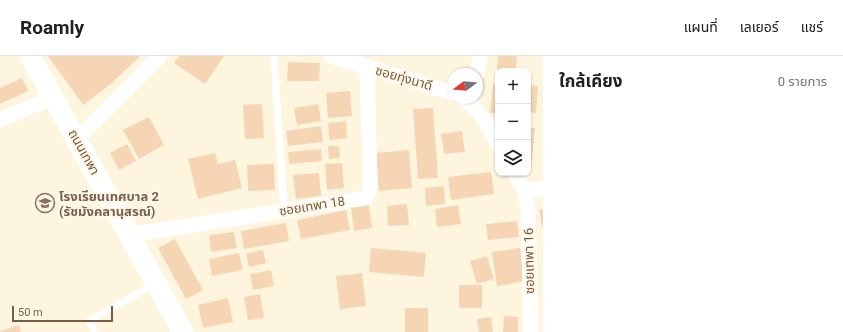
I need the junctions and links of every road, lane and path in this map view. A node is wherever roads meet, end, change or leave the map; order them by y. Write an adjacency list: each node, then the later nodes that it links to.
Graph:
1 (30, 56): 9 (street, ถนนเทพา)
2 (160, 56): 12 (street)
3 (274, 56): 17 (lane)
4 (331, 56): 6 (street, ซอยทุ่งนาดี)
5 (480, 56): 7 (street)
6 (367, 67): 8 (street, ซอยทุ่งนาดี); 17 (street, ซอยเทพา 18)
7 (478, 68)
8 (447, 91)
9 (54, 97): 11 (street); 12 (street, ถนนเทพา)
10 (471, 104): 13 (street)
11 (0, 120)
12 (77, 140): 18 (street, ถนนเทพา)
13 (496, 140)
14 (517, 176): 16 (street)
15 (543, 189): 16 (street)
16 (525, 191): 22 (street, ซอยเทพา 16)
17 (284, 210): 18 (street, ซอยเทพา 18)
18 (130, 235): 19 (street, ถนนเทพา)
19 (156, 283): 20 (lane); 21 (street, ถนนเทพา)
20 (95, 332)
21 (183, 332)
22 (531, 332)

